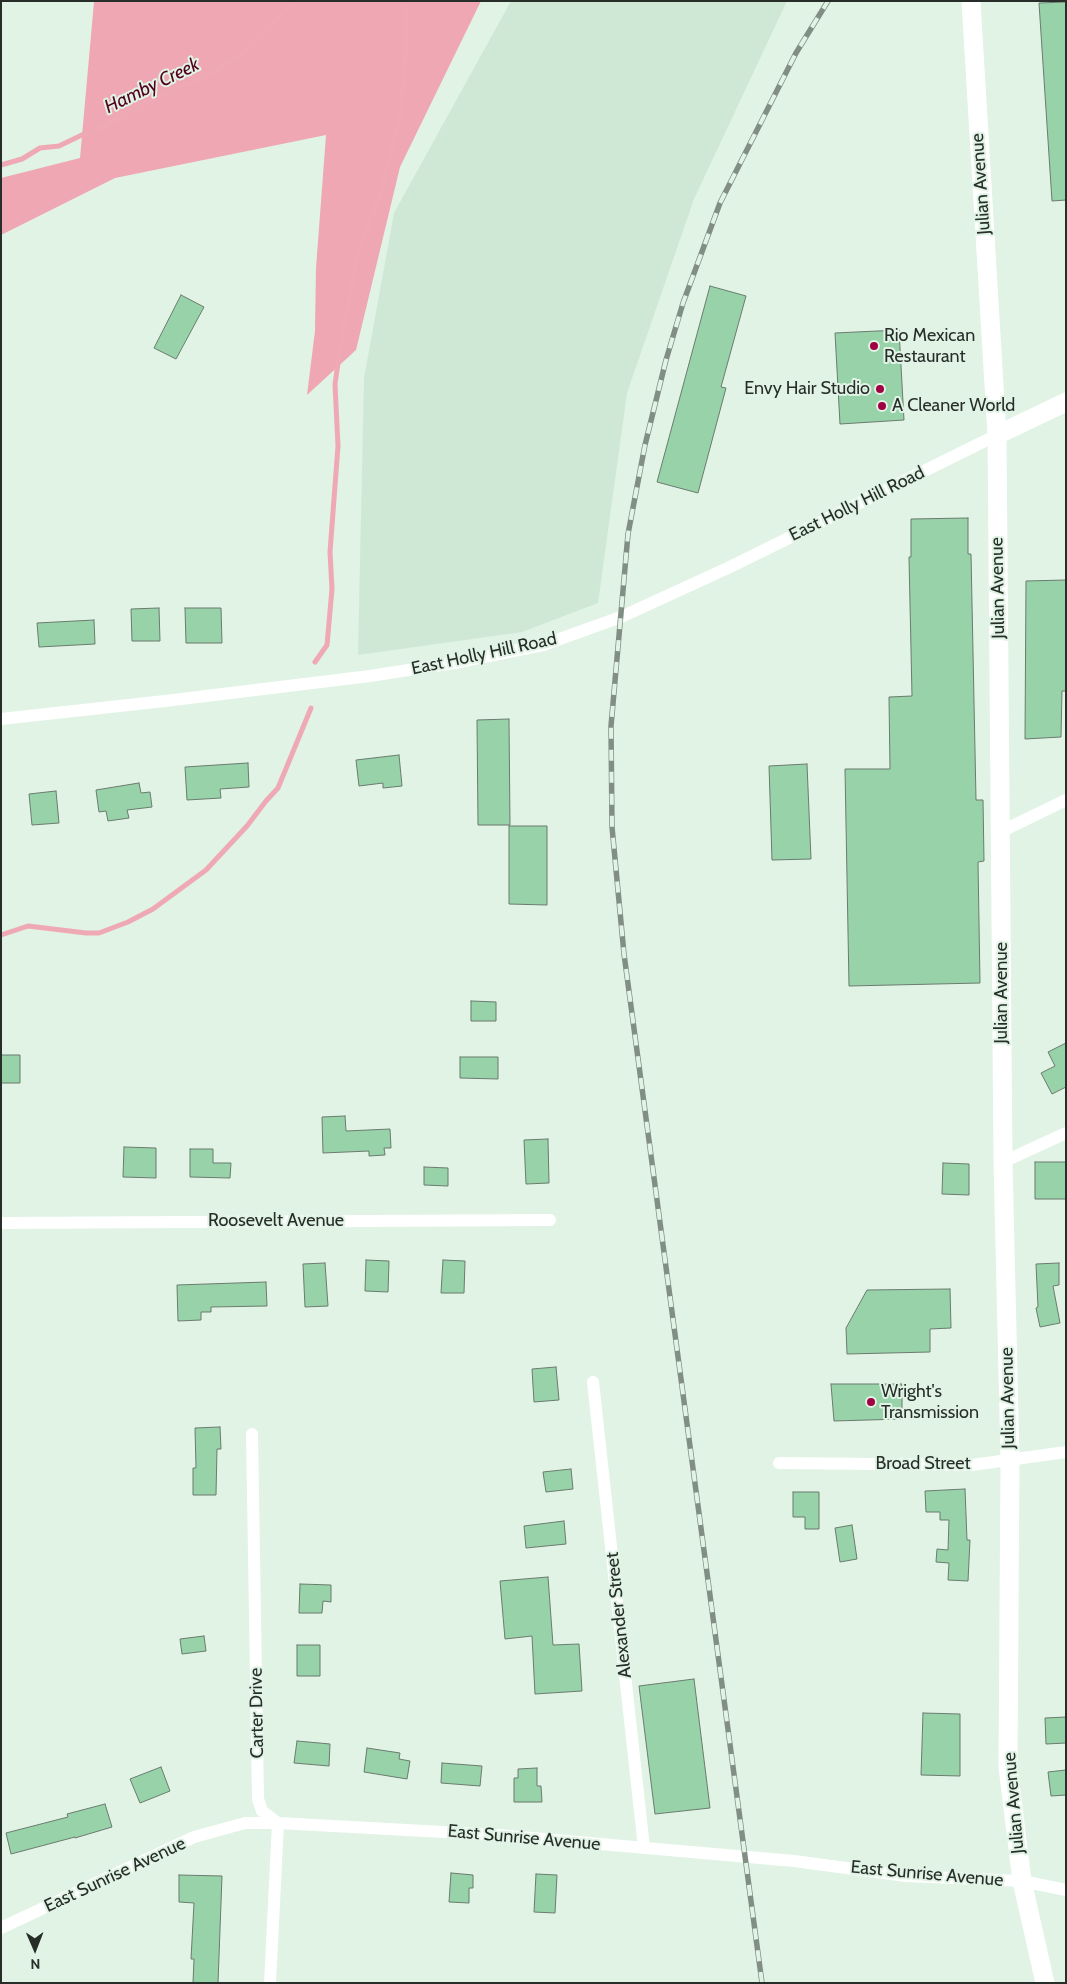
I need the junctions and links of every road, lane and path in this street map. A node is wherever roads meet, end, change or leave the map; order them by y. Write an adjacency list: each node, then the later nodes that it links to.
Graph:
1 (971, 1): 3 (street, Julian Avenue)
2 (1066, 402): 3 (street, East Holly Hill Road)
3 (997, 436): 4 (street, East Holly Hill Road); 6 (street, Julian Avenue)
4 (1, 719)
5 (1066, 800): 6 (street)
6 (1000, 832): 8 (street, Julian Avenue)
7 (1066, 1133): 8 (street)
8 (1003, 1162): 14 (street, Julian Avenue)
9 (550, 1220): 10 (street, Roosevelt Avenue)
10 (1, 1223)
11 (594, 1382): 17 (street, Alexander Street)
12 (252, 1434): 16 (street, Carter Drive)
13 (1066, 1452): 14 (street, Broad Street)
14 (1010, 1459): 15 (street, Broad Street); 18 (street, Julian Avenue)
15 (779, 1463)
16 (278, 1823): 17 (street, East Sunrise Avenue); 20 (street, East Sunrise Avenue); 21 (street)
17 (644, 1848): 18 (street, East Sunrise Avenue)
18 (1022, 1881): 19 (street, East Sunrise Avenue); 22 (street, Julian Avenue)
19 (1066, 1890)
20 (1, 1928)
21 (270, 1983)
22 (1045, 1983)

